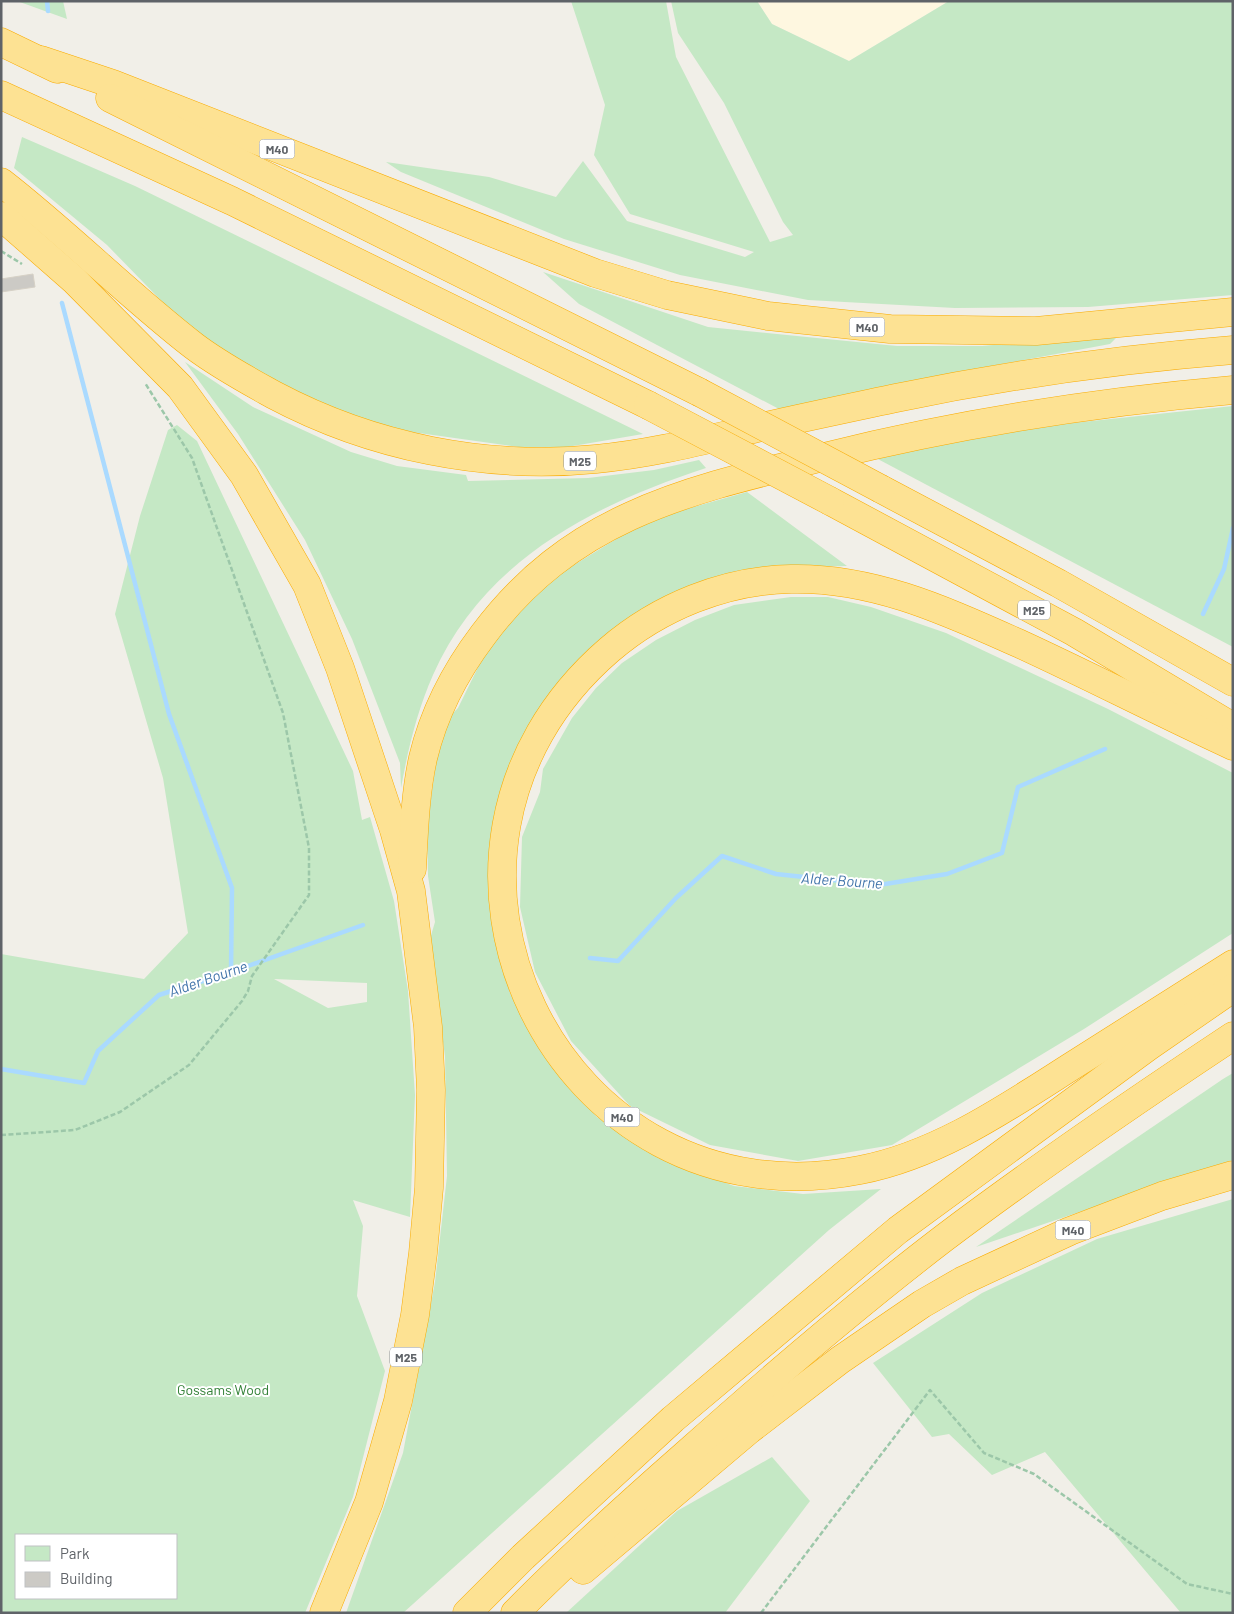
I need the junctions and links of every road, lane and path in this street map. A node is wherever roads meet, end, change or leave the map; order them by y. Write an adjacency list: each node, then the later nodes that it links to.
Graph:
1 (1, 42): 2 (highway, M25)
2 (41, 60): 6 (highway, M40); 10 (highway, M25, bridge)
3 (1, 95): 11 (highway, M25, bridge)
4 (1, 182): 7 (highway, M25)
5 (1, 216): 13 (highway, M25)
6 (1233, 312)
7 (1233, 350)
8 (141, 377): 17 (path)
9 (1233, 390): 13 (highway, M25)
10 (1233, 682)
11 (1233, 726)
12 (1233, 746): 14 (highway, M40)
13 (411, 891): 20 (highway, M25)
14 (1233, 964)
15 (1233, 988): 21 (highway)
16 (1233, 1036): 22 (highway)
17 (1, 1134)
18 (1233, 1175): 23 (highway, M40)
19 (1233, 1594): 24 (path)
20 (324, 1613)
21 (467, 1613)
22 (515, 1613)
23 (527, 1613)
24 (761, 1613)

